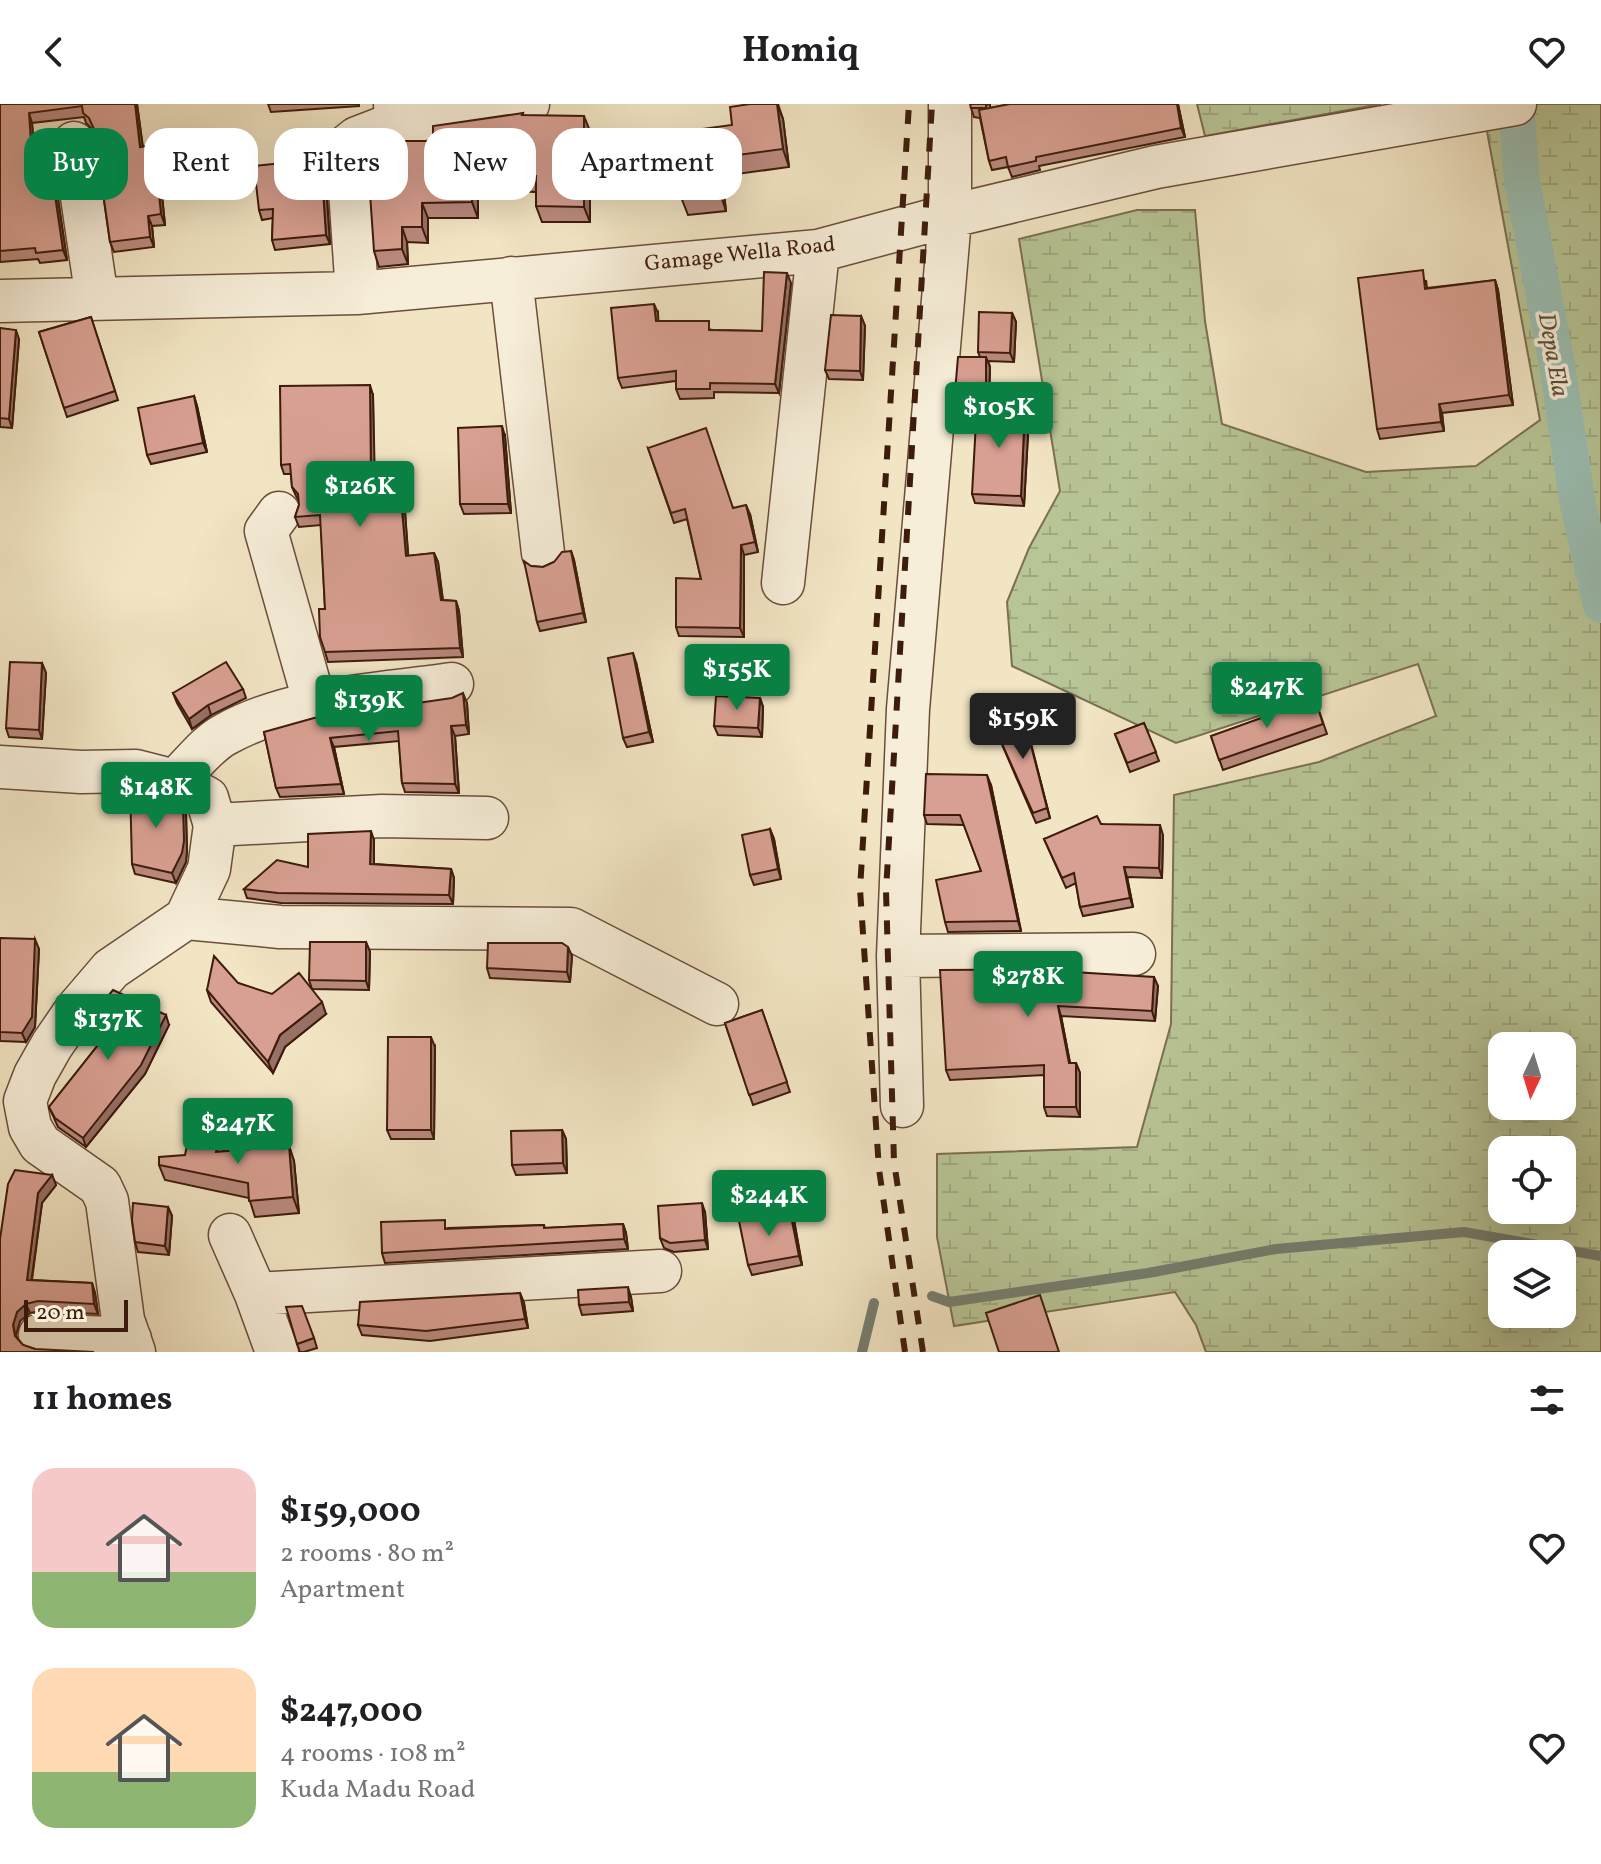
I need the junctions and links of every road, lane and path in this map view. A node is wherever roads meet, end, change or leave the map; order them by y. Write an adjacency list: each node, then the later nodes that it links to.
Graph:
1 (528, 104): 4 (street)
2 (950, 104): 6 (street)
3 (1515, 104): 6 (street, Gamage Wella Road)
4 (395, 114): 9 (street)
5 (82, 200): 10 (street)
6 (950, 218): 7 (street, Gamage Wella Road); 23 (street)
7 (818, 251): 8 (street, Gamage Wella Road); 14 (street)
8 (511, 278): 9 (street, Gamage Wella Road); 13 (street)
9 (357, 293): 10 (street, Gamage Wella Road)
10 (97, 299): 11 (street, Gamage Wella Road)
11 (0, 301)
12 (279, 513): 16 (street)
13 (543, 553)
14 (783, 583)
15 (452, 684): 16 (street)
16 (315, 704): 18 (street)
17 (0, 767): 18 (street)
18 (175, 781): 20 (street)
19 (487, 818): 20 (street)
20 (215, 825): 21 (street)
21 (186, 918): 24 (street); 30 (street)
22 (1134, 954): 23 (street)
23 (898, 956): 25 (street)
24 (717, 1004)
25 (902, 1106)
26 (230, 1235): 28 (street)
27 (660, 1271): 28 (street)
28 (256, 1294): 31 (street)
29 (40, 1335): 30 (street)
30 (132, 1346)
31 (277, 1352)

